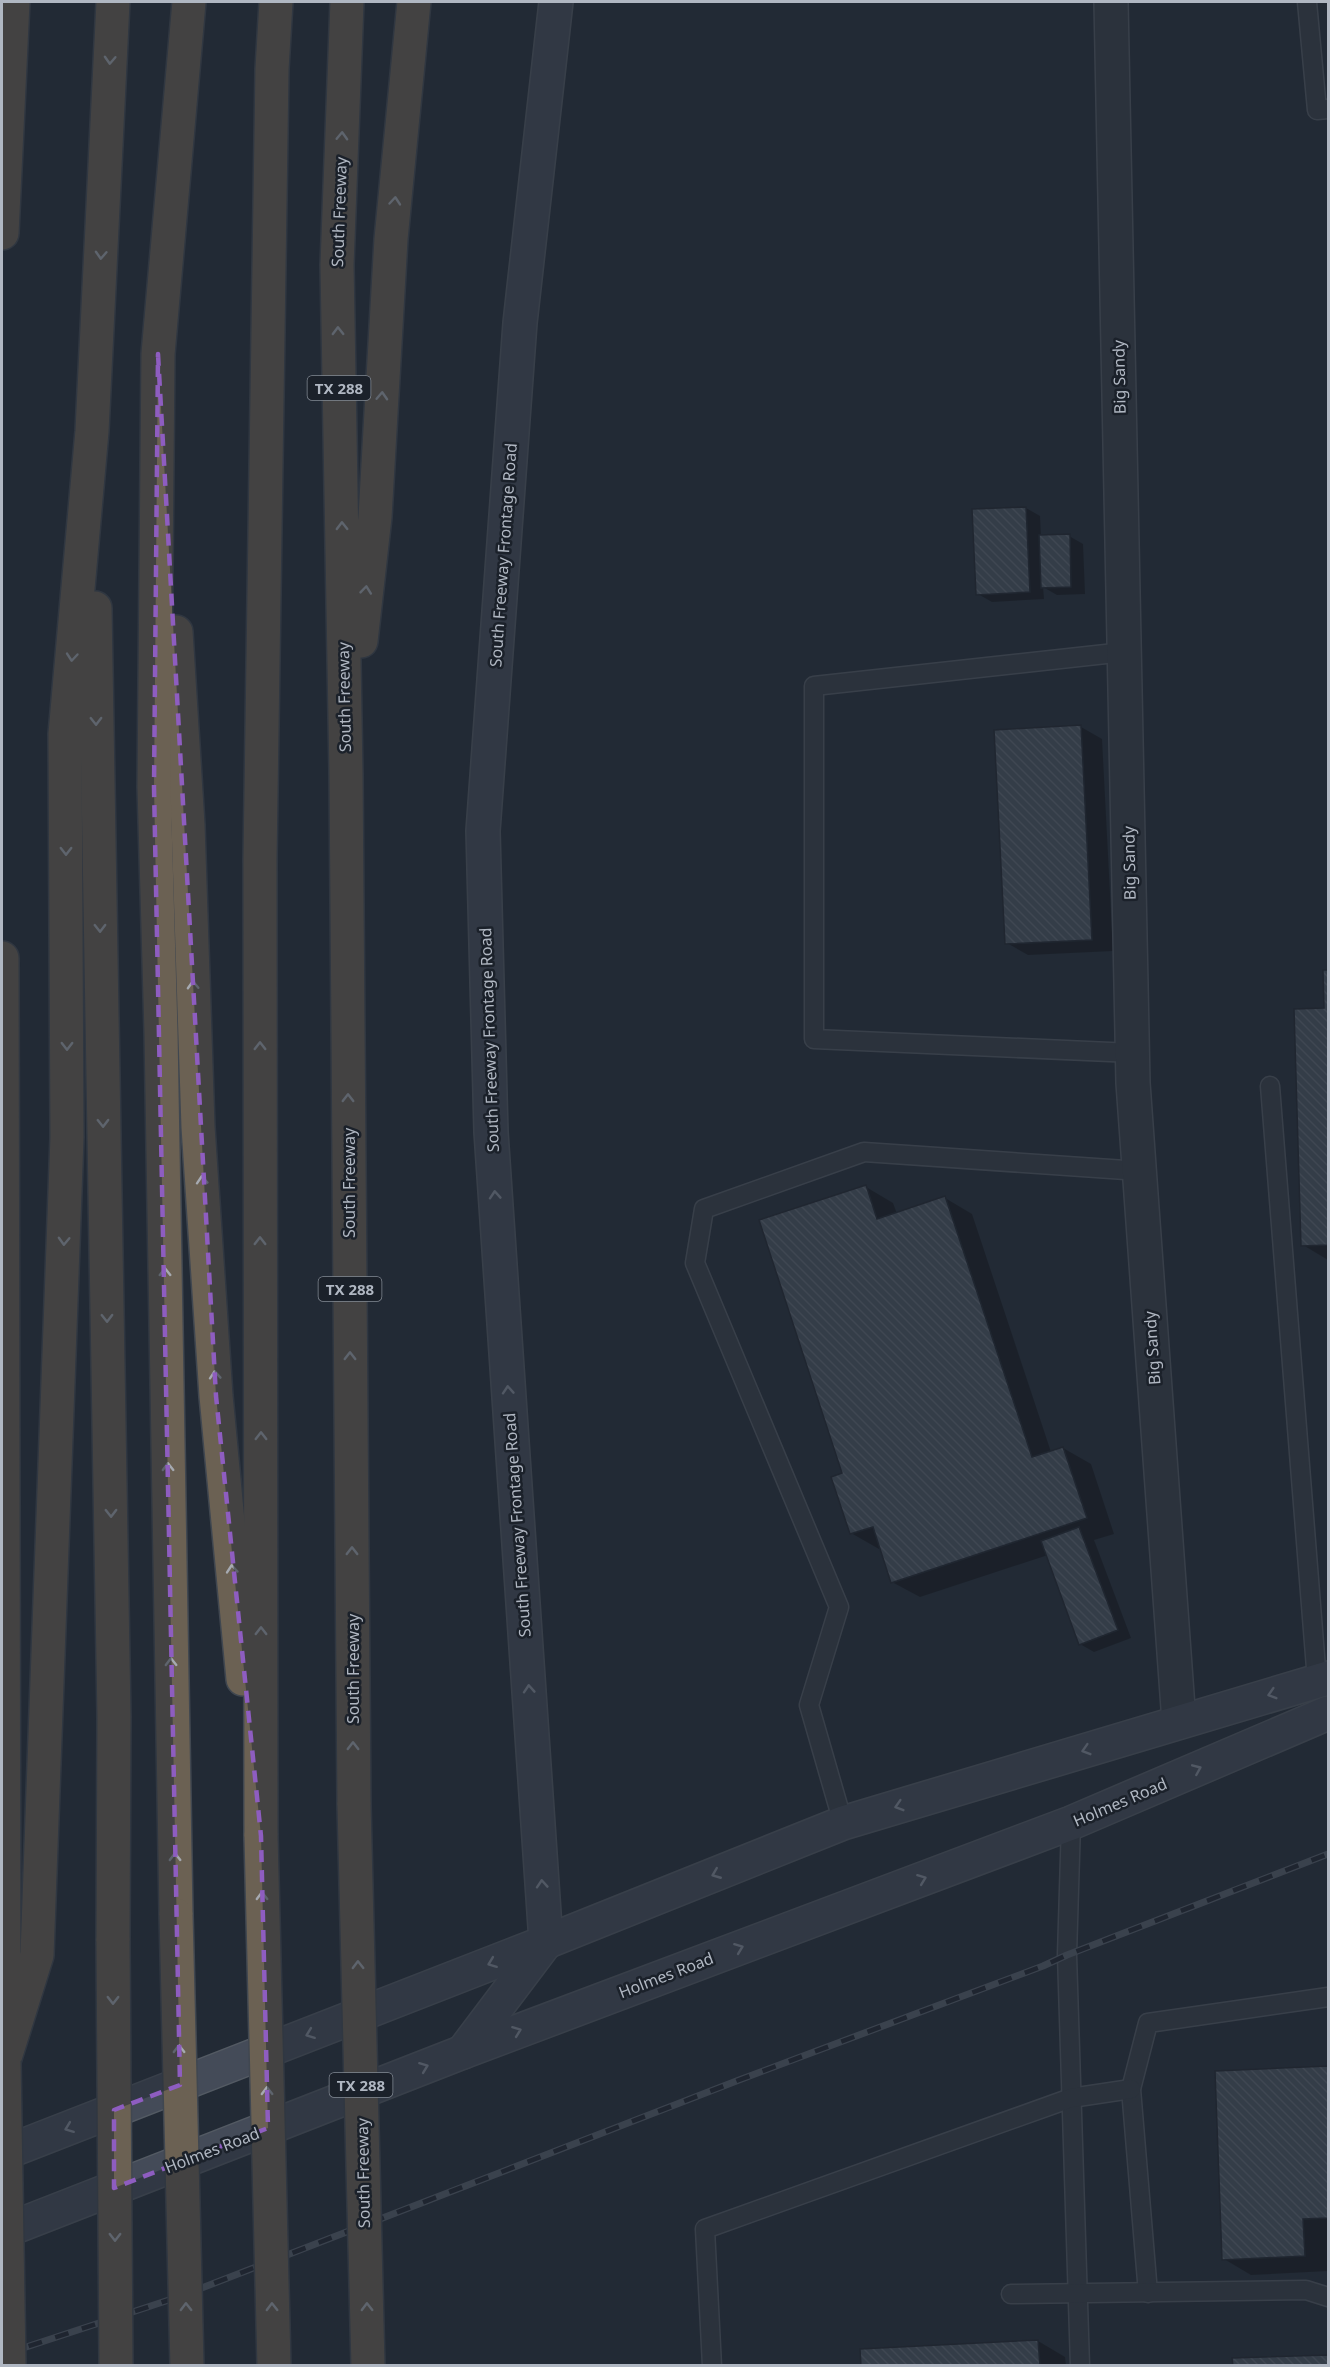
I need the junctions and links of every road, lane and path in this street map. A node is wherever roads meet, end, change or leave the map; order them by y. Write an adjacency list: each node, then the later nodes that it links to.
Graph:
1 (13, 2): 11 (highway)
2 (113, 2): 13 (highway, one-way to 13)
3 (189, 2): 12 (highway)
4 (276, 2): 25 (highway, one-way to 4)
5 (347, 2): 15 (highway, South Freeway / TX 288, one-way to 5)
6 (414, 2): 15 (highway, one-way to 6)
7 (556, 2): 26 (main road, South Freeway Frontage Road, one-way to 7)
8 (1111, 2): 14 (street, Big Sandy)
9 (1307, 2): 10 (lane)
10 (1329, 109)
11 (2, 233)
12 (158, 354): 25 (highway, one-way to 12); 41 (highway, one-way to 12, bridge)
13 (92, 431): 30 (highway, one-way to 30); 40 (highway, one-way to 40, bridge)
14 (1124, 652): 17 (street, Big Sandy); 17 (lane)
15 (346, 774): 43 (highway, South Freeway / TX 288, one-way to 15, bridge)
16 (2, 958): 27 (highway)
17 (1133, 1053): 19 (street, Big Sandy)
18 (1270, 1086): 20 (lane)
19 (1140, 1172): 22 (street, Big Sandy); 23 (lane)
20 (1323, 1679): 22 (main road, one-way to 22)
21 (1329, 1713): 24 (main road, Holmes Road, one-way to 21)
22 (1179, 1722): 23 (main road, one-way to 23)
23 (843, 1823): 26 (main road, one-way to 26)
24 (1071, 1823): 29 (main road, Holmes Road, one-way to 24); 32 (lane)
25 (261, 1836): 42 (highway, one-way to 25, bridge)
26 (546, 1942): 29 (main road); 33 (main road, one-way to 33)
27 (3, 1961): 30 (highway)
28 (1329, 1997): 31 (lane)
29 (463, 2052): 34 (main road, Holmes Road, one-way to 29)
30 (4, 2061): 39 (highway, bridge)
31 (1131, 2089): 32 (lane); 35 (lane)
32 (1071, 2098): 37 (lane); 44 (lane)
33 (2, 2154)
34 (2, 2232)
35 (1148, 2293): 37 (lane); 38 (lane)
36 (1011, 2294): 37 (lane)
37 (1078, 2294): 45 (lane)
38 (1329, 2297)
39 (9, 2366)
40 (116, 2366)
41 (187, 2366)
42 (274, 2366)
43 (368, 2366)
44 (712, 2366)
45 (1080, 2366)

